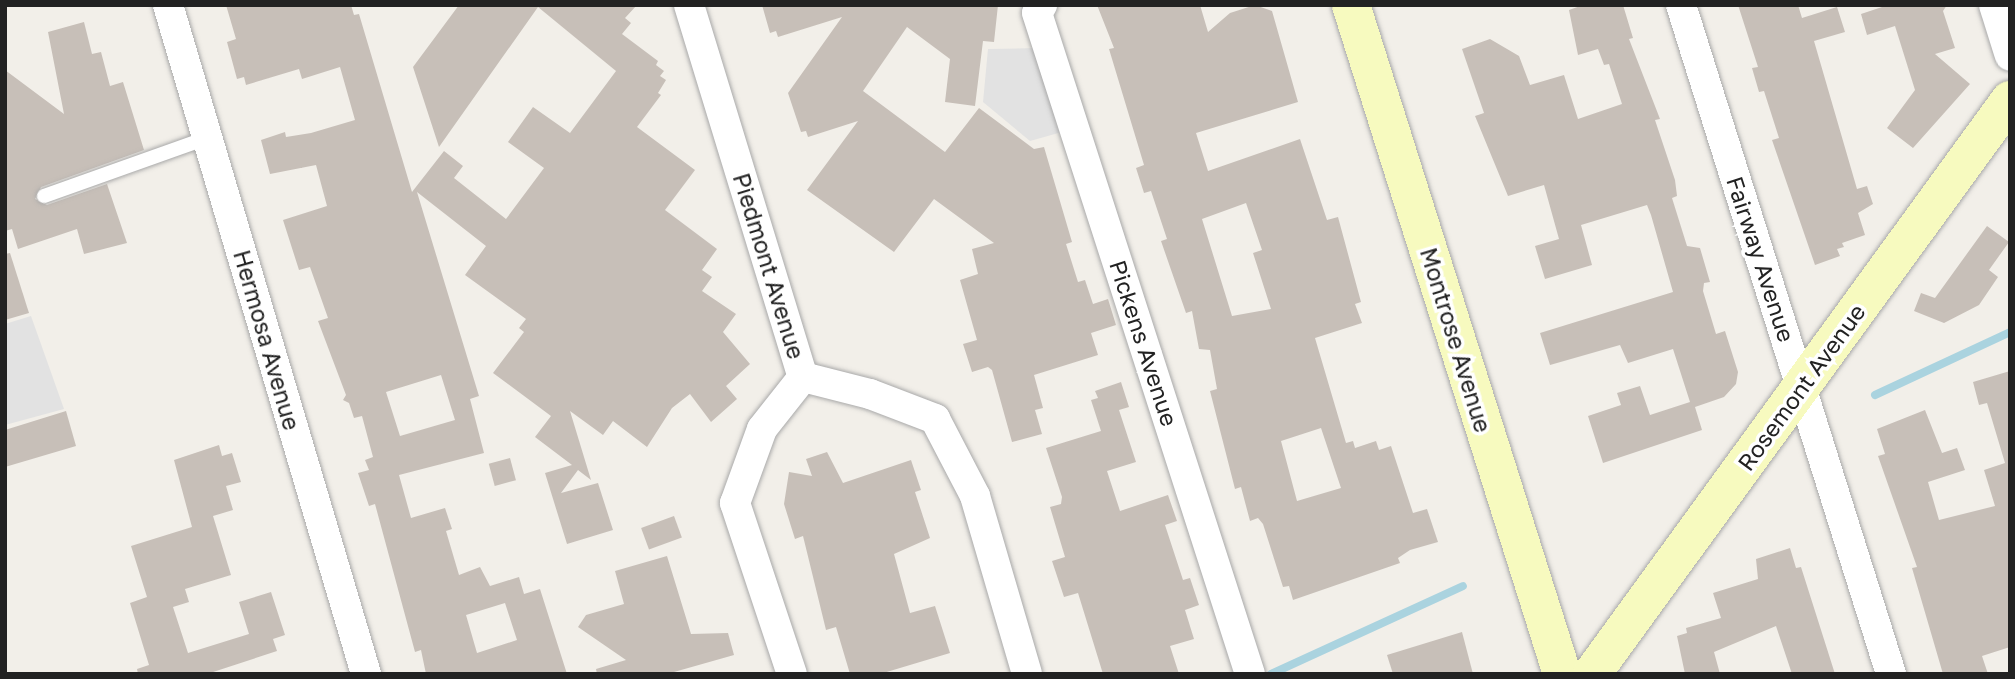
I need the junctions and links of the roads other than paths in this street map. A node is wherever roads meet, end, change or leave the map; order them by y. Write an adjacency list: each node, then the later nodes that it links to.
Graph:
1 (168, 5): 9 (street, Hermosa Avenue)
2 (689, 5): 11 (street, Piedmont Avenue)
3 (1351, 5): 17 (street, Montrose Avenue)
4 (1681, 5): 12 (street, Fairway Avenue)
5 (1994, 5): 7 (street)
6 (1040, 9): 16 (street, Pickens Avenue)
7 (2010, 56)
8 (2010, 100): 12 (street, Rosemont Avenue)
9 (207, 138): 10 (lane); 13 (street, Hermosa Avenue)
10 (44, 196)
11 (803, 377): 14 (street, Piedmont Avenue); 15 (street)
12 (1802, 386): 18 (street, Rosemont Avenue); 19 (street, Fairway Avenue)
13 (366, 674)
14 (792, 674)
15 (1027, 674)
16 (1250, 674)
17 (1562, 674)
18 (1592, 674)
19 (1891, 674)

